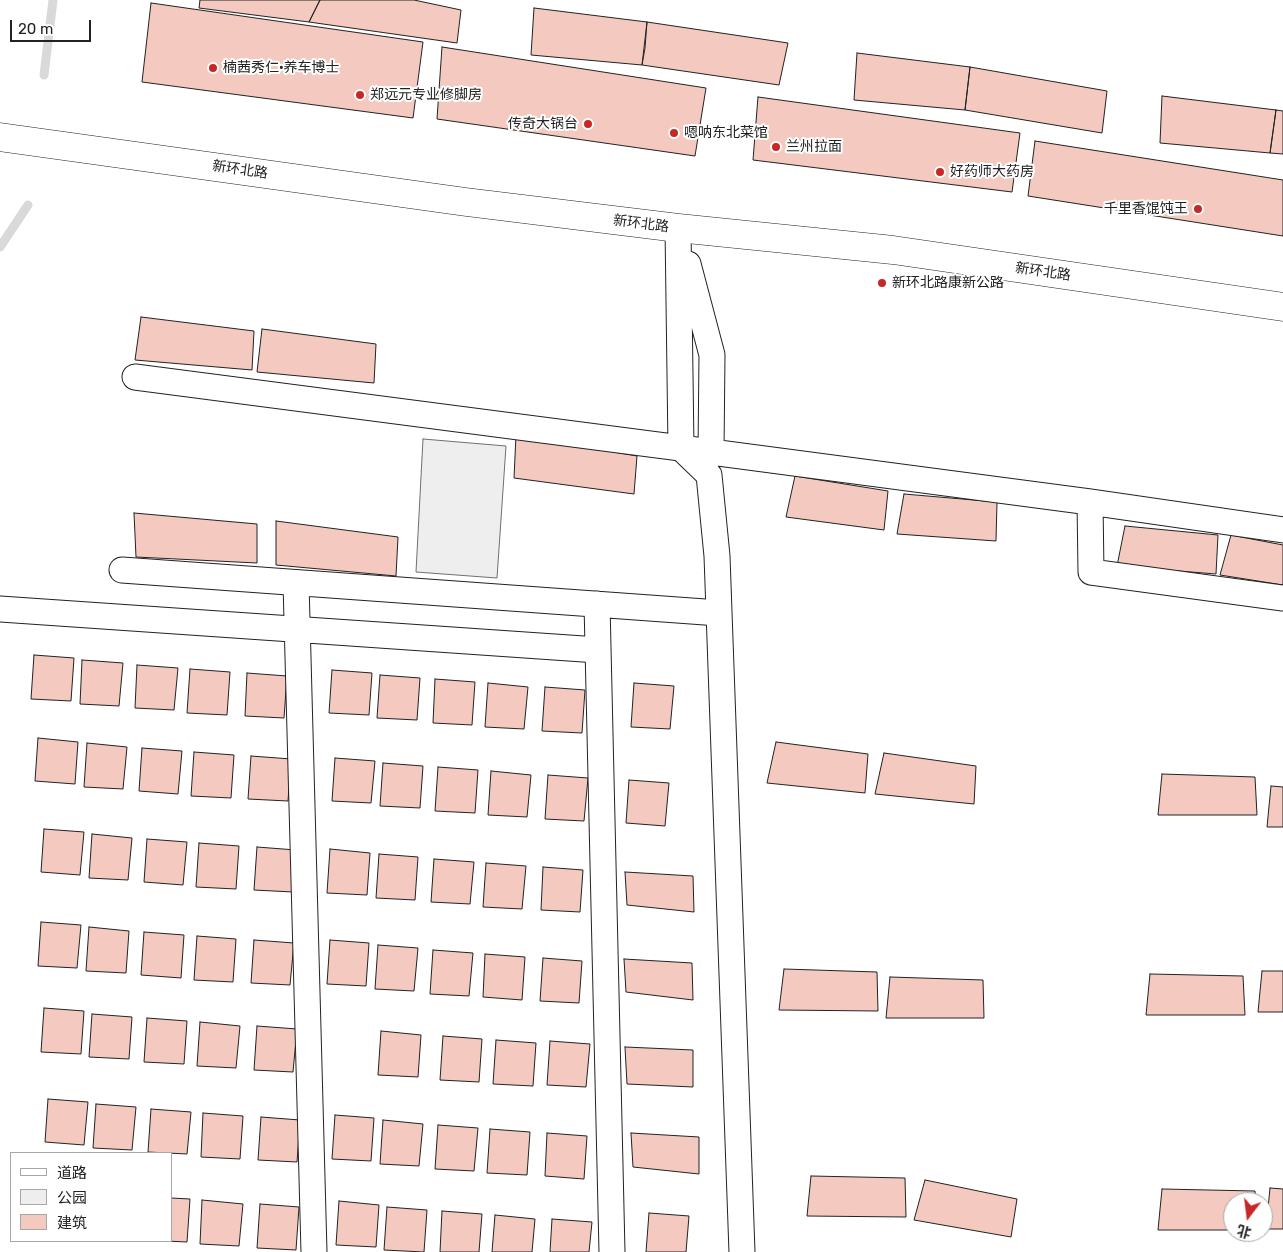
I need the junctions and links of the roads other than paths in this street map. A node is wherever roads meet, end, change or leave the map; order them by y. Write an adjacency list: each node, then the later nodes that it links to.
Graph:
1 (0, 137): 2 (street, 新环北路)
2 (678, 228): 3 (street, 新环北路); 5 (street); 6 (street)
3 (1283, 307)
4 (135, 377): 5 (street)
5 (681, 448): 6 (street); 14 (street)
6 (711, 452): 7 (street)
7 (1090, 502): 8 (street); 11 (street)
8 (1283, 530)
9 (122, 570): 10 (street)
10 (296, 582): 12 (street); 15 (street)
11 (1283, 598)
12 (597, 604): 14 (street); 16 (street)
13 (0, 608): 15 (street)
14 (719, 613): 19 (street)
15 (297, 630): 16 (street); 17 (street)
16 (598, 650): 18 (street)
17 (314, 1252)
18 (612, 1252)
19 (742, 1252)

